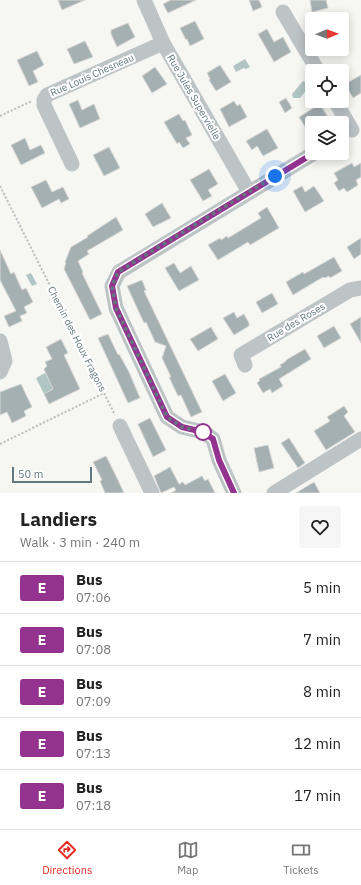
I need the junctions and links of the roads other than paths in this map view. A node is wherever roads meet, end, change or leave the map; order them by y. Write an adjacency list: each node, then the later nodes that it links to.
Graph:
1 (144, 0): 3 (street, Rue Jules Supervielle)
2 (283, 12): 4 (street)
3 (163, 43): 8 (street, Rue Louis Chesneau); 9 (street, Rue Jules Supervielle)
4 (314, 64)
5 (340, 108): 6 (street)
6 (352, 131)
7 (305, 158): 9 (street)
8 (72, 164)
9 (249, 192): 17 (street)
10 (361, 288): 12 (street, Rue des Roses)
11 (0, 340): 13 (street)
12 (245, 365)
13 (0, 372)
14 (120, 426): 16 (street)
15 (361, 439): 18 (street)
16 (152, 493)
17 (234, 493)
18 (274, 493)

